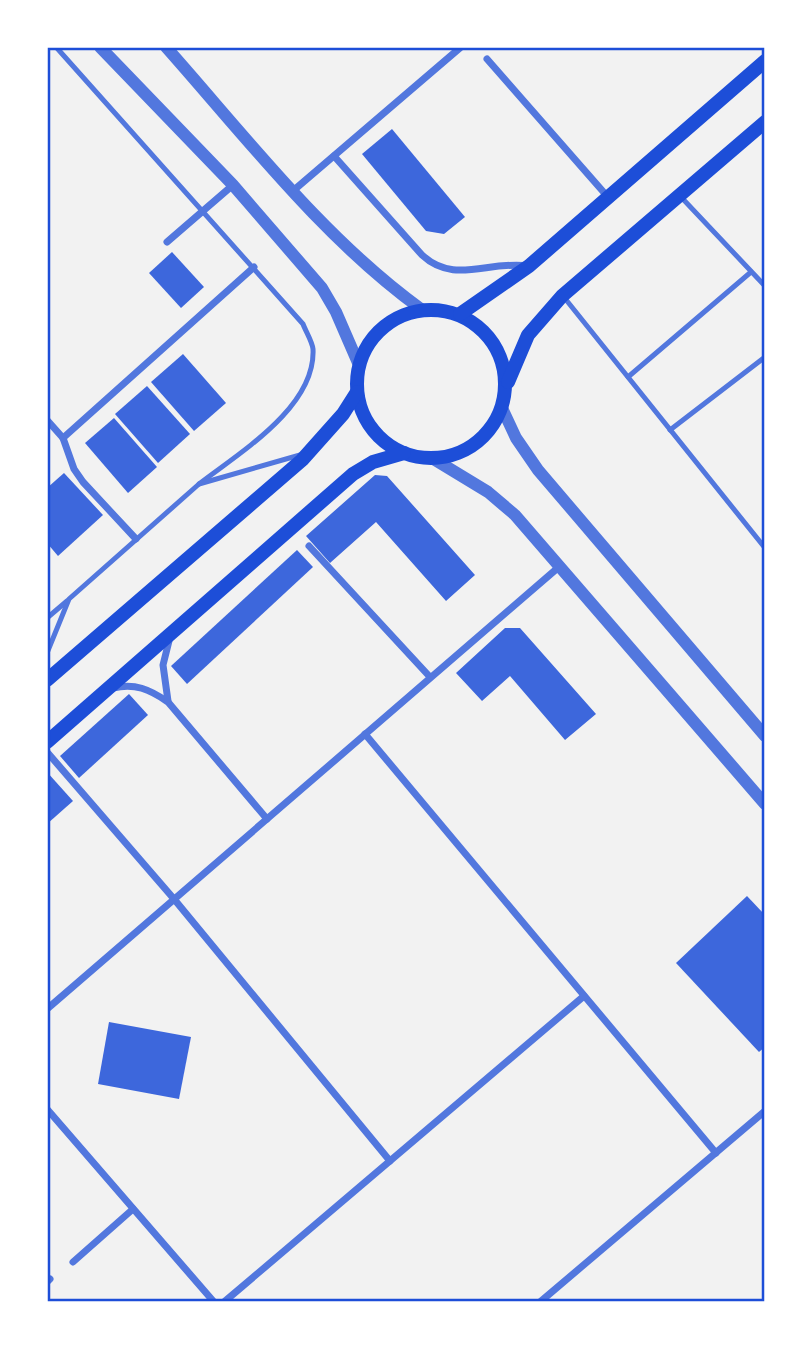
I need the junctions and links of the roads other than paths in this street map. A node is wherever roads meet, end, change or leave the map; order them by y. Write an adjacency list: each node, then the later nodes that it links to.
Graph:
1 (56, 47): 13 (lane)
2 (100, 47): 9 (street)
3 (166, 47): 10 (street)
4 (461, 47): 8 (street)
5 (487, 59): 12 (street)
6 (765, 61): 12 (main road)
7 (765, 122): 11 (main road)
8 (334, 156): 10 (street); 15 (street)
9 (233, 185): 13 (street); 23 (street)
10 (293, 190): 20 (street)
11 (679, 195): 17 (lane); 19 (main road)
12 (607, 196): 15 (main road)
13 (204, 210): 14 (street); 16 (lane)
14 (167, 242)
15 (529, 266): 21 (main road)
16 (254, 267): 30 (street); 34 (lane)
17 (751, 272): 18 (lane); 24 (lane)
18 (765, 286)
19 (562, 296): 24 (lane); 25 (main road)
20 (421, 309): 21 (main road); 23 (main road)
21 (460, 314): 25 (main road)
22 (765, 357): 29 (lane)
23 (359, 365): 26 (main road)
24 (628, 377): 29 (lane)
25 (506, 387): 27 (main road)
26 (357, 392): 31 (main road); 32 (main road)
27 (502, 408): 33 (main road); 48 (street)
28 (47, 420): 30 (street)
29 (670, 430): 37 (lane)
30 (62, 438): 35 (street)
31 (310, 452): 34 (lane); 44 (main road)
32 (404, 453): 33 (main road); 41 (main road)
33 (432, 458): 38 (street)
34 (199, 484): 35 (lane)
35 (136, 539): 39 (lane)
36 (309, 546): 43 (street)
37 (765, 548)
38 (561, 565): 43 (street); 51 (street)
39 (69, 599): 40 (lane); 42 (lane)
40 (47, 618)
41 (174, 631): 45 (main road); 46 (street)
42 (47, 653)
43 (430, 677): 47 (street)
44 (47, 680)
45 (107, 690): 46 (street); 49 (main road)
46 (168, 702): 52 (street)
47 (365, 734): 52 (street); 54 (street)
48 (765, 736)
49 (47, 742)
50 (47, 751): 53 (street)
51 (765, 804)
52 (267, 819): 53 (street)
53 (174, 899): 55 (street); 59 (street)
54 (584, 996): 58 (street); 59 (street)
55 (49, 1005)
56 (47, 1109): 60 (street)
57 (765, 1111): 58 (street)
58 (716, 1153): 64 (street)
59 (390, 1161): 63 (street)
60 (133, 1209): 61 (street); 62 (street)
61 (73, 1262)
62 (214, 1302)
63 (225, 1302)
64 (540, 1302)

